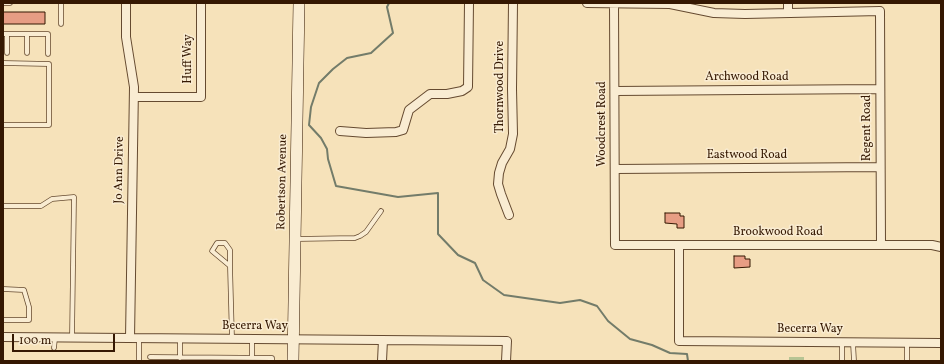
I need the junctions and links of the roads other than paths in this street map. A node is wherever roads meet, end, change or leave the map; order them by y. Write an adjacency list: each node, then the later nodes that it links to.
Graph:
1 (3, 3): 2 (lane)
2 (10, 3)
3 (61, 3): 13 (lane)
4 (126, 3): 22 (street, Jo Ann Drive)
5 (201, 3): 22 (street, Huff Way)
6 (299, 3): 30 (street, Robertson Avenue)
7 (469, 3): 24 (street)
8 (513, 3): 29 (street, Thornwood Drive)
9 (587, 3): 10 (street)
10 (614, 3): 12 (street); 21 (street, Woodcrest Road)
11 (788, 3): 12 (street)
12 (788, 13): 20 (street, Regent Road)
13 (61, 24)
14 (5, 34): 15 (lane); 16 (lane)
15 (27, 34): 17 (lane); 18 (lane)
16 (7, 53)
17 (27, 53)
18 (48, 54)
19 (3, 63): 23 (lane)
20 (880, 89): 21 (street, Archwood Road); 25 (street, Regent Road)
21 (615, 91): 26 (street, Woodcrest Road)
22 (134, 97): 41 (street, Jo Ann Drive)
23 (3, 125)
24 (340, 131)
25 (880, 167): 26 (street, Eastwood Road); 33 (street, Regent Road)
26 (615, 169): 31 (street, Woodcrest Road)
27 (3, 206): 40 (lane)
28 (382, 210): 30 (lane)
29 (509, 215)
30 (295, 239): 46 (street, Robertson Avenue)
31 (615, 244): 32 (street, Brookwood Road)
32 (679, 244): 33 (street, Brookwood Road); 48 (street, Becerra Way)
33 (881, 245): 34 (street, Brookwood Road)
34 (941, 247)
35 (230, 266): 35 (lane); 44 (lane)
36 (3, 289): 37 (lane)
37 (3, 320)
38 (3, 337): 39 (street, Becerra Way)
39 (55, 338): 40 (street, Becerra Way); 52 (lane)
40 (72, 338): 41 (street, Becerra Way)
41 (130, 338): 42 (street, Becerra Way)
42 (139, 338): 43 (street, Becerra Way); 56 (lane)
43 (180, 338): 44 (street, Becerra Way); 54 (lane)
44 (232, 339): 45 (street, Becerra Way)
45 (252, 339): 46 (street, Becerra Way); 55 (lane)
46 (294, 339): 47 (street, Becerra Way); 58 (street, Robertson Avenue)
47 (383, 340): 59 (street); 60 (street, Becerra Way)
48 (842, 342): 49 (street, Becerra Way); 61 (lane)
49 (853, 342): 50 (street, Becerra Way); 62 (lane)
50 (907, 342): 51 (street, Becerra Way); 63 (lane)
51 (941, 343)
52 (54, 348)
53 (150, 357): 54 (lane)
54 (180, 358): 55 (lane)
55 (252, 358): 57 (lane)
56 (139, 361)
57 (272, 361)
58 (293, 361)
59 (382, 361)
60 (506, 361)
61 (842, 361)
62 (854, 361)
63 (907, 361)

